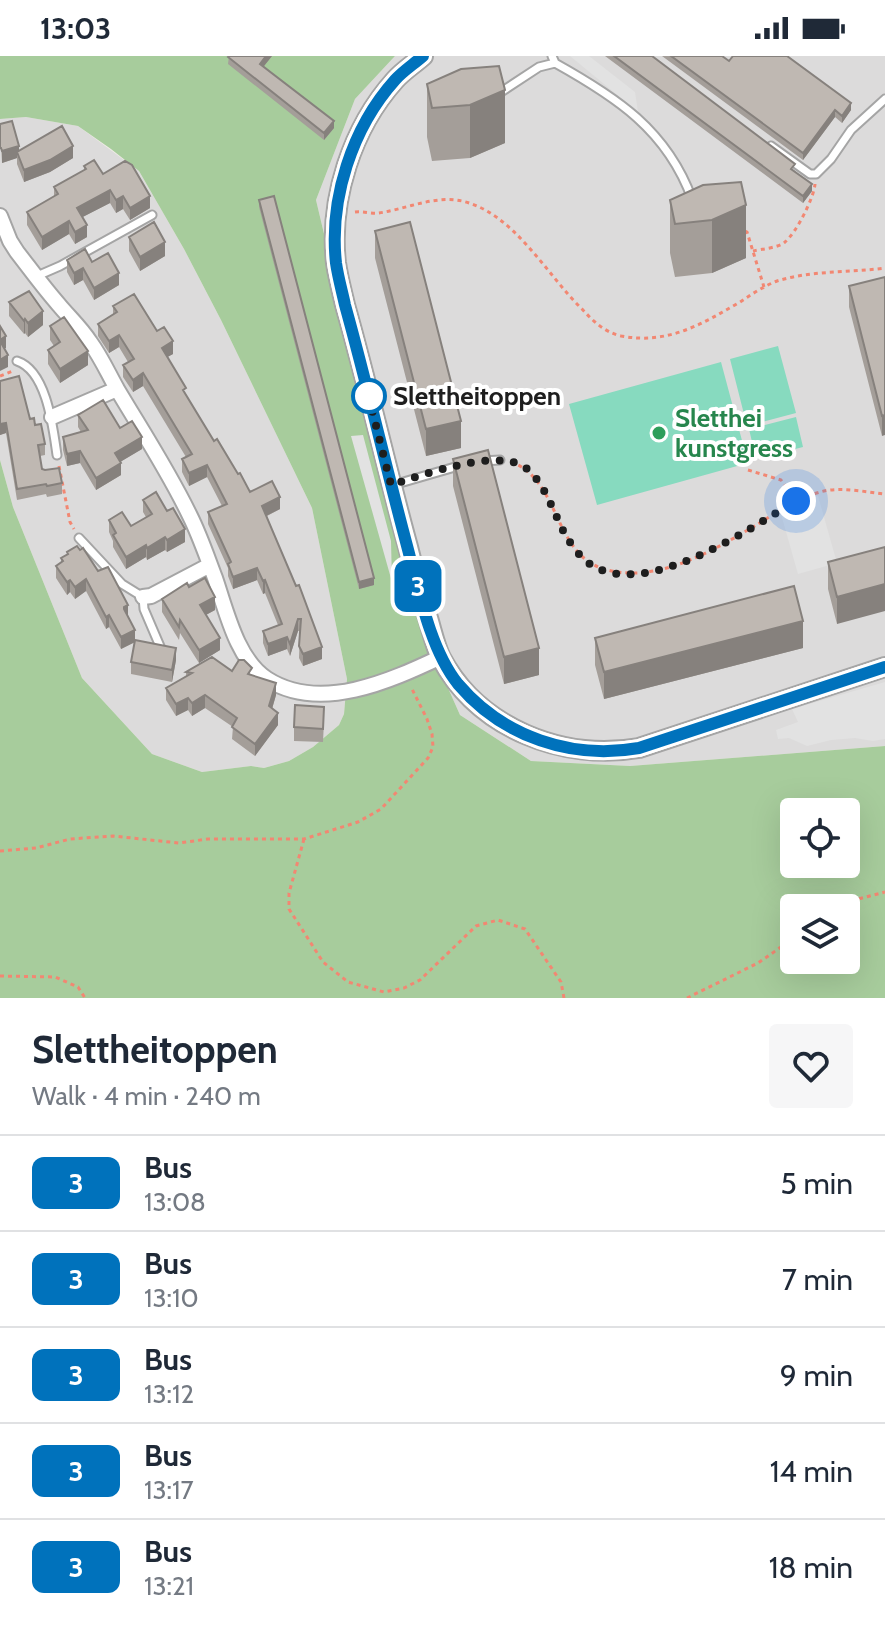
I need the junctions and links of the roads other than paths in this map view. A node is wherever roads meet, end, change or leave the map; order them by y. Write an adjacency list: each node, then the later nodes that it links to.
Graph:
1 (423, 56): 15 (street)
2 (553, 59): 3 (lane); 6 (lane)
3 (493, 97)
4 (885, 99): 5 (lane)
5 (762, 139)
6 (695, 209)
7 (152, 215): 9 (lane)
8 (0, 216): 9 (street)
9 (37, 276): 11 (street)
10 (17, 361): 12 (lane)
11 (117, 389): 12 (street); 17 (street)
12 (52, 417): 13 (lane)
13 (57, 455)
14 (500, 460): 15 (lane)
15 (391, 485): 20 (street)
16 (79, 538): 18 (lane)
17 (210, 565): 18 (street); 20 (street)
18 (143, 597): 19 (lane)
19 (162, 651)
20 (441, 657): 21 (street)
21 (885, 667)

